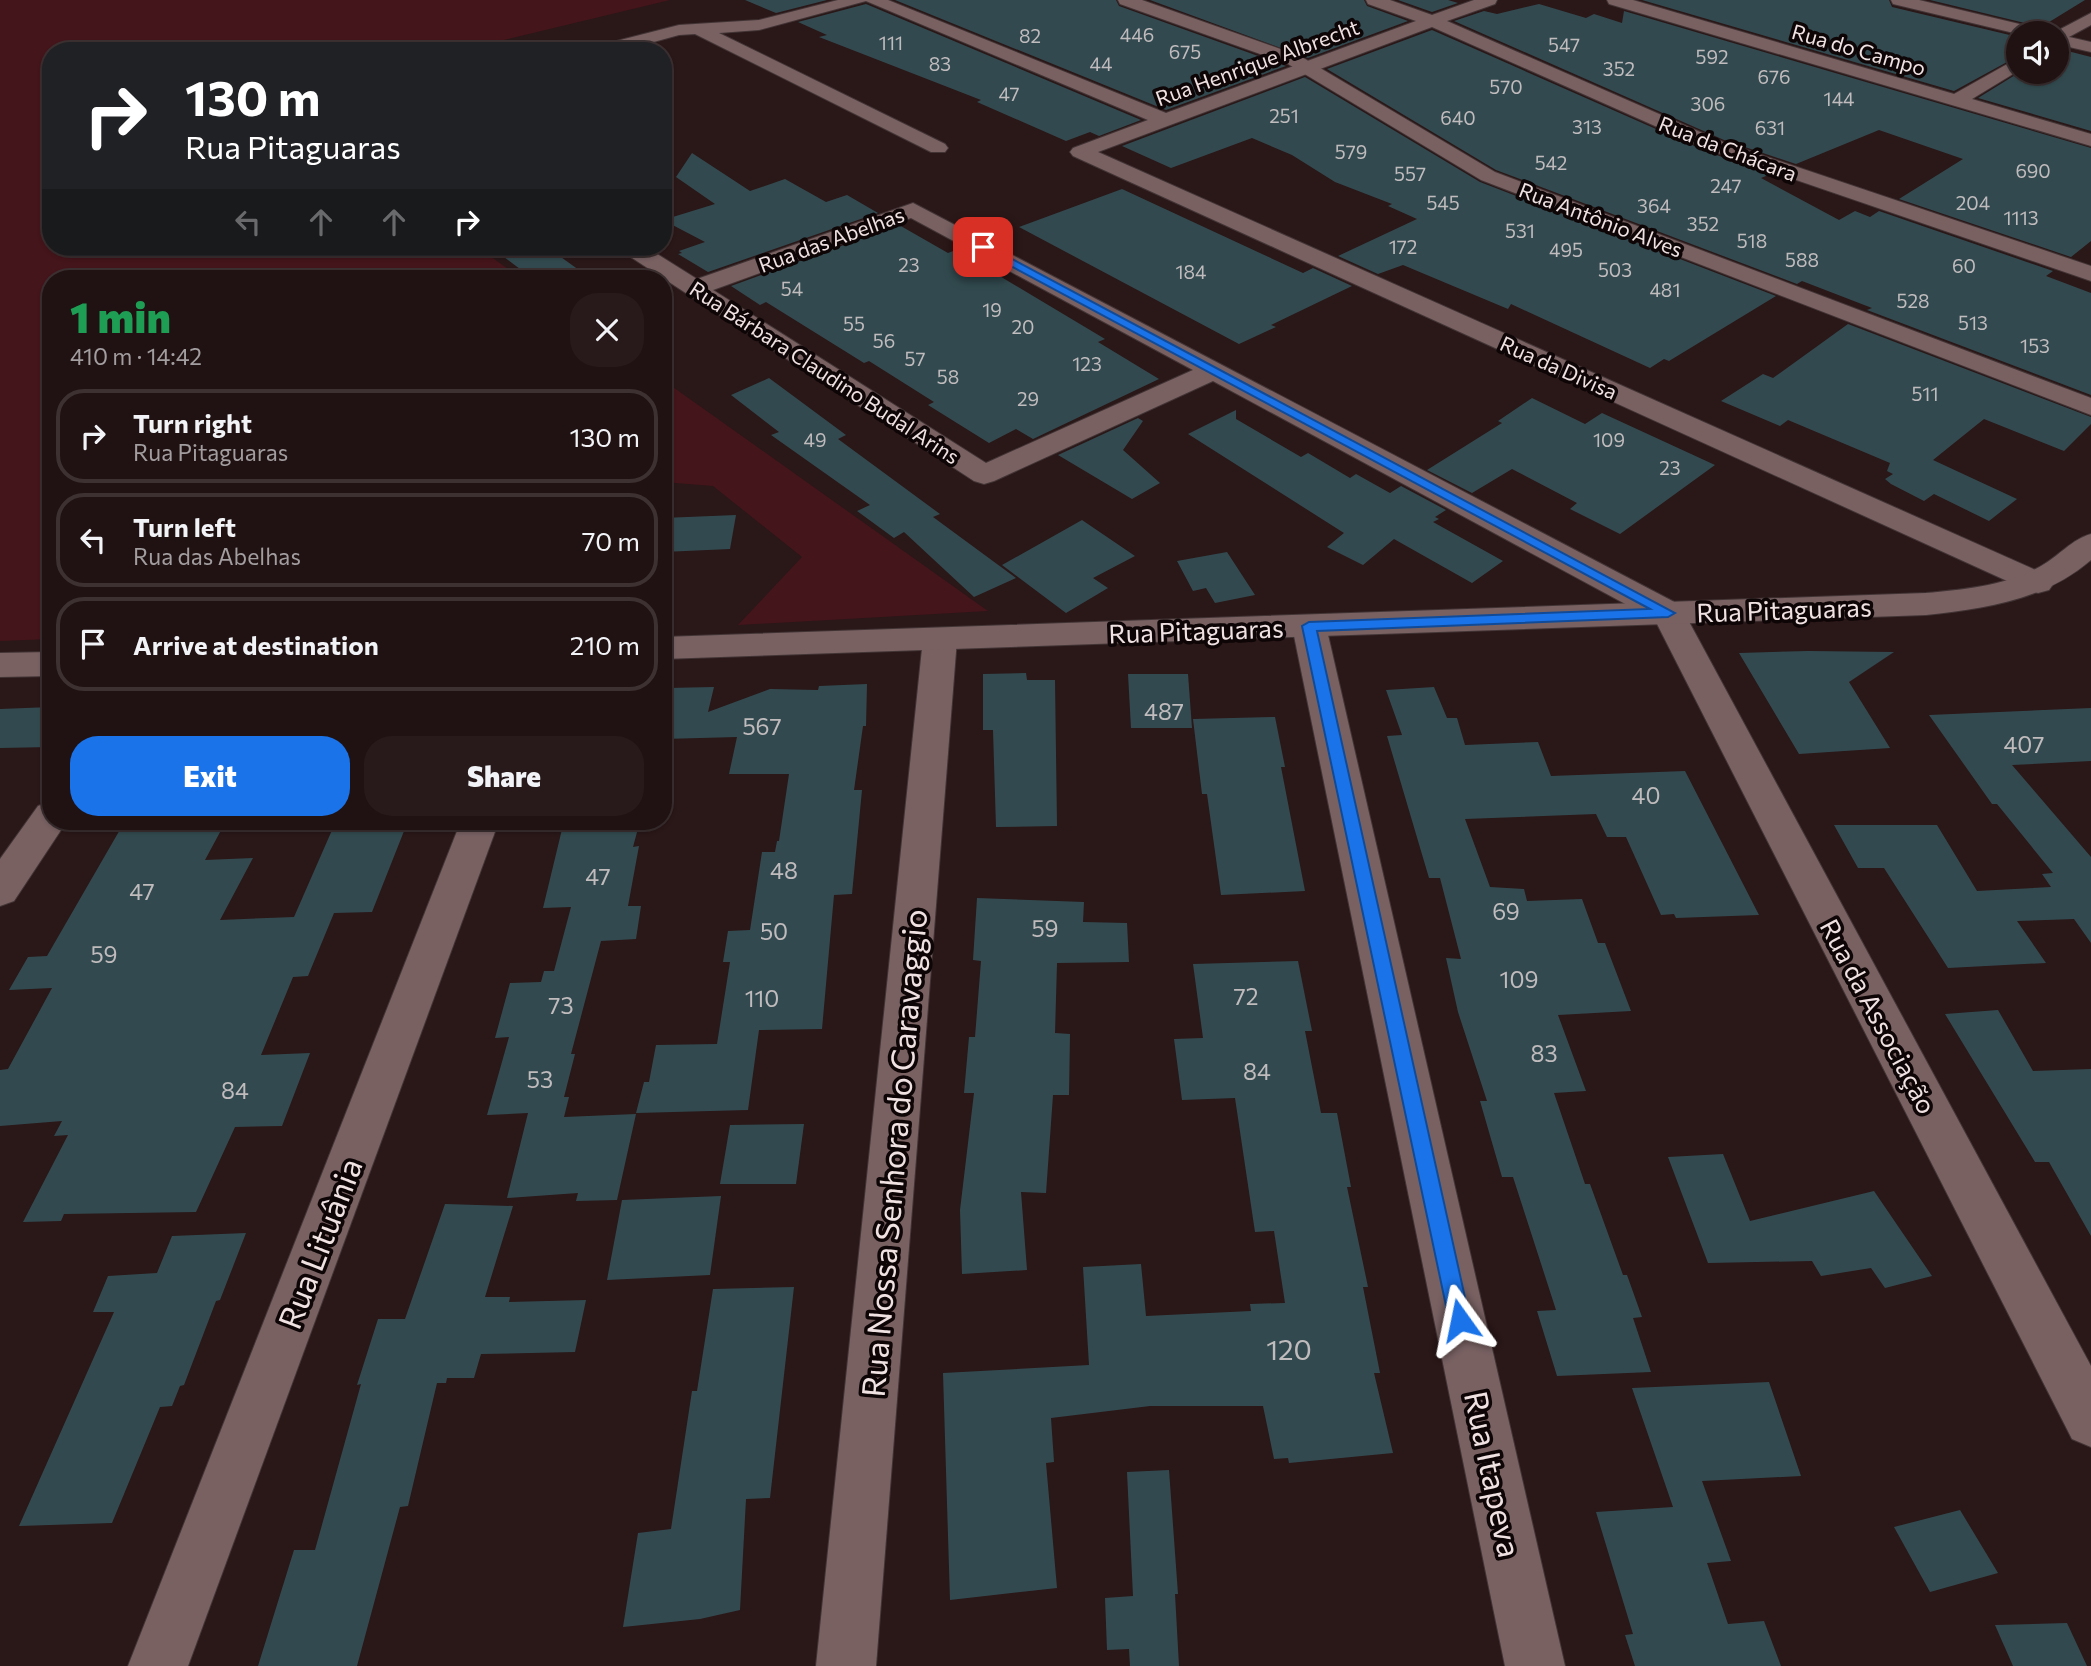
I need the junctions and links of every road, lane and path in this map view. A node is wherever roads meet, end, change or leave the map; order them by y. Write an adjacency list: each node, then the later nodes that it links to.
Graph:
1 (858, 0): 11 (street)
2 (873, 0): 19 (street)
3 (1126, 0): 16 (street, Rua Antônio Alves)
4 (1374, 0): 9 (street, Rua da Chácara)
5 (1489, 0): 9 (street, Rua Henrique Albrecht)
6 (1615, 0): 18 (street, Rua do Campo)
7 (1899, 0): 10 (street)
8 (2091, 18): 12 (street)
9 (1432, 21): 16 (street, Rua Henrique Albrecht); 26 (street, Rua da Chácara)
10 (2006, 26)
11 (695, 28): 13 (street); 21 (street)
12 (2069, 31)
13 (631, 42)
14 (2069, 42): 15 (street)
15 (2091, 47)
16 (1308, 67): 19 (street, Rua Henrique Albrecht); 29 (street, Rua Antônio Alves)
17 (2006, 70): 18 (street)
18 (1955, 101): 20 (street, Rua do Campo)
19 (1166, 120): 22 (street, Rua Henrique Albrecht)
20 (2091, 141)
21 (938, 148)
22 (1080, 152): 31 (street, Rua da Divisa)
23 (645, 256): 24 (street, Rua Bárbara Claudino Budal Arins)
24 (667, 270)
25 (672, 273): 27 (street, Rua Bárbara Claudino Budal Arins)
26 (2091, 274)
27 (695, 288): 28 (street, Rua das Abelhas); 28 (street, Rua Bárbara Claudino Budal Arins)
28 (1214, 371): 32 (street, Rua das Abelhas)
29 (2091, 408)
30 (2091, 544): 31 (street, Rua Pitaguaras)
31 (2038, 583): 32 (street, Rua Pitaguaras)
32 (1668, 613): 33 (street, Rua Pitaguaras); 41 (street, Rua da Associação)
33 (1309, 626): 34 (street, Rua Pitaguaras); 44 (street, Rua Itapeva)
34 (940, 639): 35 (street, Rua Pitaguaras); 43 (street, Rua Nossa Senhora do Caravaggio)
35 (672, 648)
36 (42, 664): 37 (street)
37 (0, 665)
38 (42, 829): 40 (street)
39 (477, 830): 42 (street, Rua Lituânia)
40 (0, 890)
41 (2091, 1420)
42 (158, 1666)
43 (846, 1666)
44 (1535, 1666)

